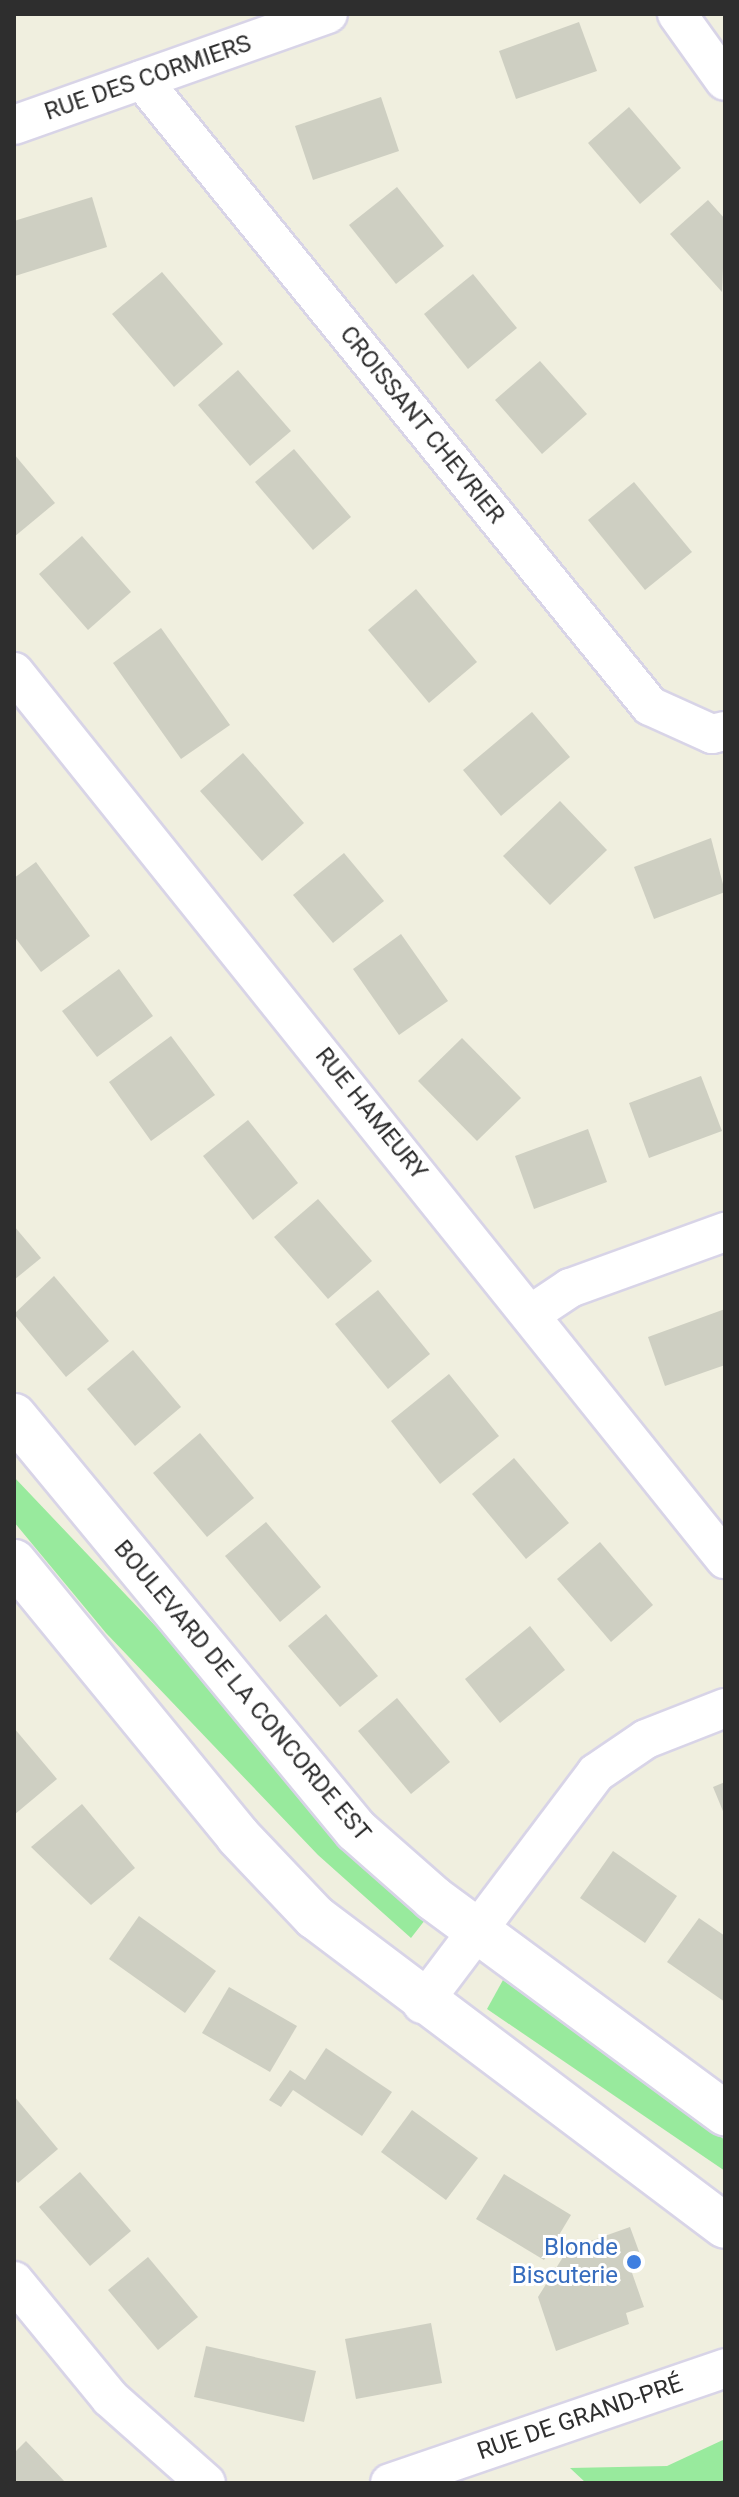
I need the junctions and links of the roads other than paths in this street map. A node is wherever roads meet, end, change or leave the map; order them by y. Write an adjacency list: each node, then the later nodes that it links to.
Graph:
1 (328, 14): 3 (street, RUE DES CORMIERS)
2 (677, 14): 4 (street)
3 (142, 80): 5 (street, RUE DES CORMIERS); 7 (street, CROISSANT CHEVRIER)
4 (725, 81)
5 (14, 125)
6 (14, 672): 9 (street, RUE HAMEURY)
7 (725, 731)
8 (725, 1232): 9 (street)
9 (531, 1314): 11 (street, RUE HAMEURY)
10 (14, 1416): 14 (street, BOULEVARD DE LA CONCORDE EST)
11 (725, 1559)
12 (14, 1562): 15 (street)
13 (725, 1708): 14 (street)
14 (476, 1930): 15 (street); 16 (street, BOULEVARD DE LA CONCORDE EST)
15 (422, 2004): 17 (street)
16 (725, 2113)
17 (725, 2226)
18 (14, 2281): 20 (street)
19 (725, 2368): 21 (street, RUE DE GRAND-PRÉ)
20 (206, 2483)
21 (390, 2483)

